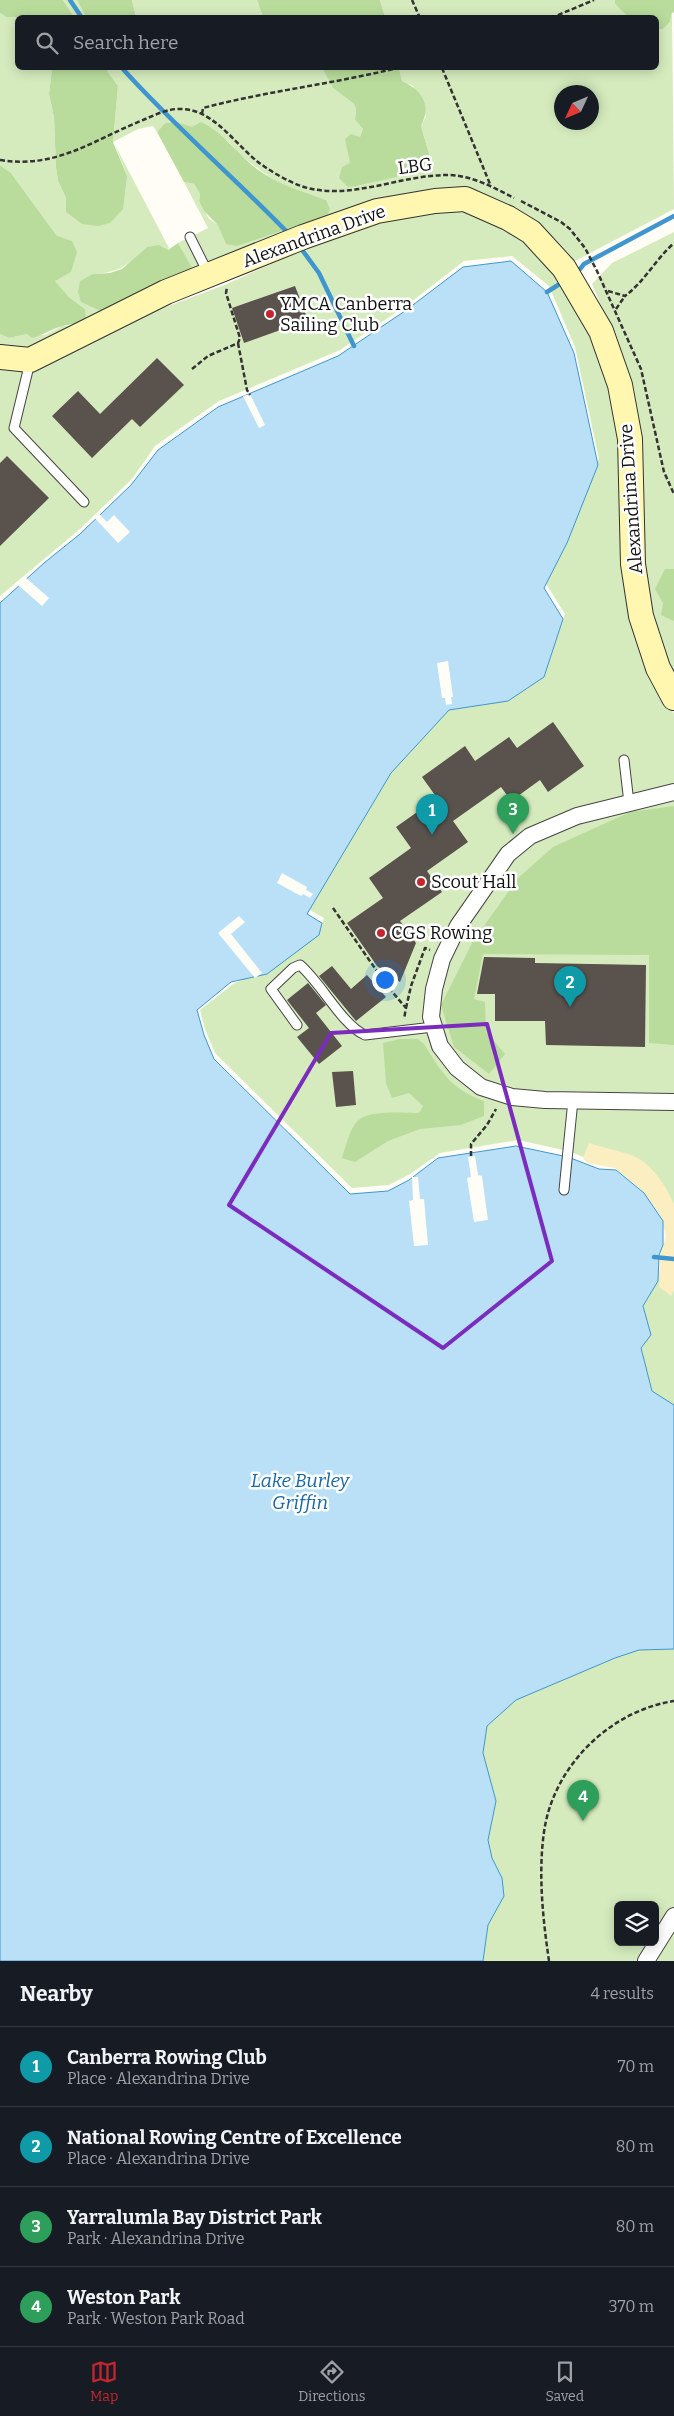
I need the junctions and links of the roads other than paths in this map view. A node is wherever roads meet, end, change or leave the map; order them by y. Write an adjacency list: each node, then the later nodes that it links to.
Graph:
1 (190, 237): 2 (lane)
2 (209, 275): 4 (main road, Alexandrina Drive); 6 (main road, Alexandrina Drive)
3 (0, 357): 4 (main road)
4 (30, 360): 5 (lane)
5 (84, 502)
6 (674, 698)
7 (624, 760): 9 (lane)
8 (674, 792): 9 (street)
9 (629, 803): 11 (street)
10 (297, 1025): 11 (lane)
11 (433, 1027): 12 (street)
12 (573, 1100): 13 (street); 14 (lane)
13 (674, 1102)
14 (564, 1190)
15 (674, 1916): 16 (street)
16 (646, 1961)

